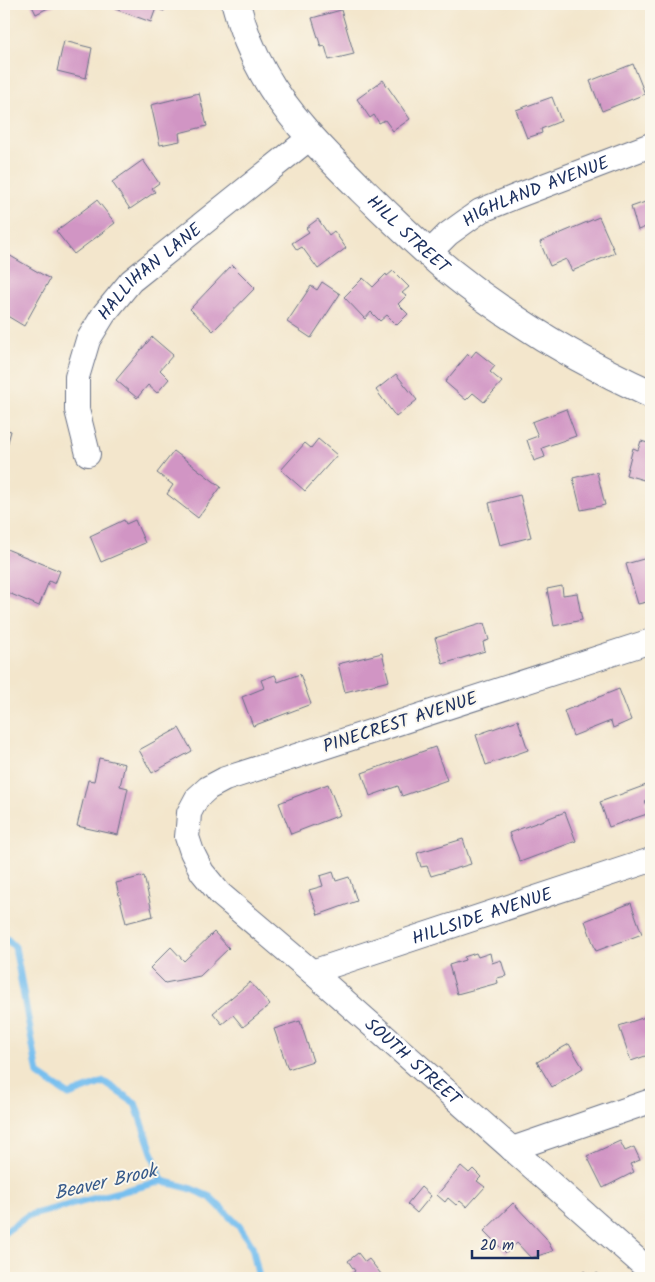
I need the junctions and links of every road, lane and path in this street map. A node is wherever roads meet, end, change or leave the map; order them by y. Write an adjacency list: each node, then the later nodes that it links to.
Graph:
1 (236, 4): 2 (main road, HILL STREET)
2 (311, 137): 4 (main road, HILL STREET); 6 (street, HALLIHAN LANE)
3 (651, 145): 4 (street, HIGHLAND AVENUE)
4 (429, 253): 5 (main road, HILL STREET)
5 (651, 394)
6 (88, 454)
7 (651, 640): 8 (street, PINECREST AVENUE)
8 (188, 842): 10 (street, SOUTH STREET)
9 (651, 860): 10 (street, HILLSIDE AVENUE)
10 (312, 972): 12 (street, SOUTH STREET)
11 (651, 1101): 12 (street)
12 (512, 1149): 13 (street, SOUTH STREET)
13 (651, 1272)

